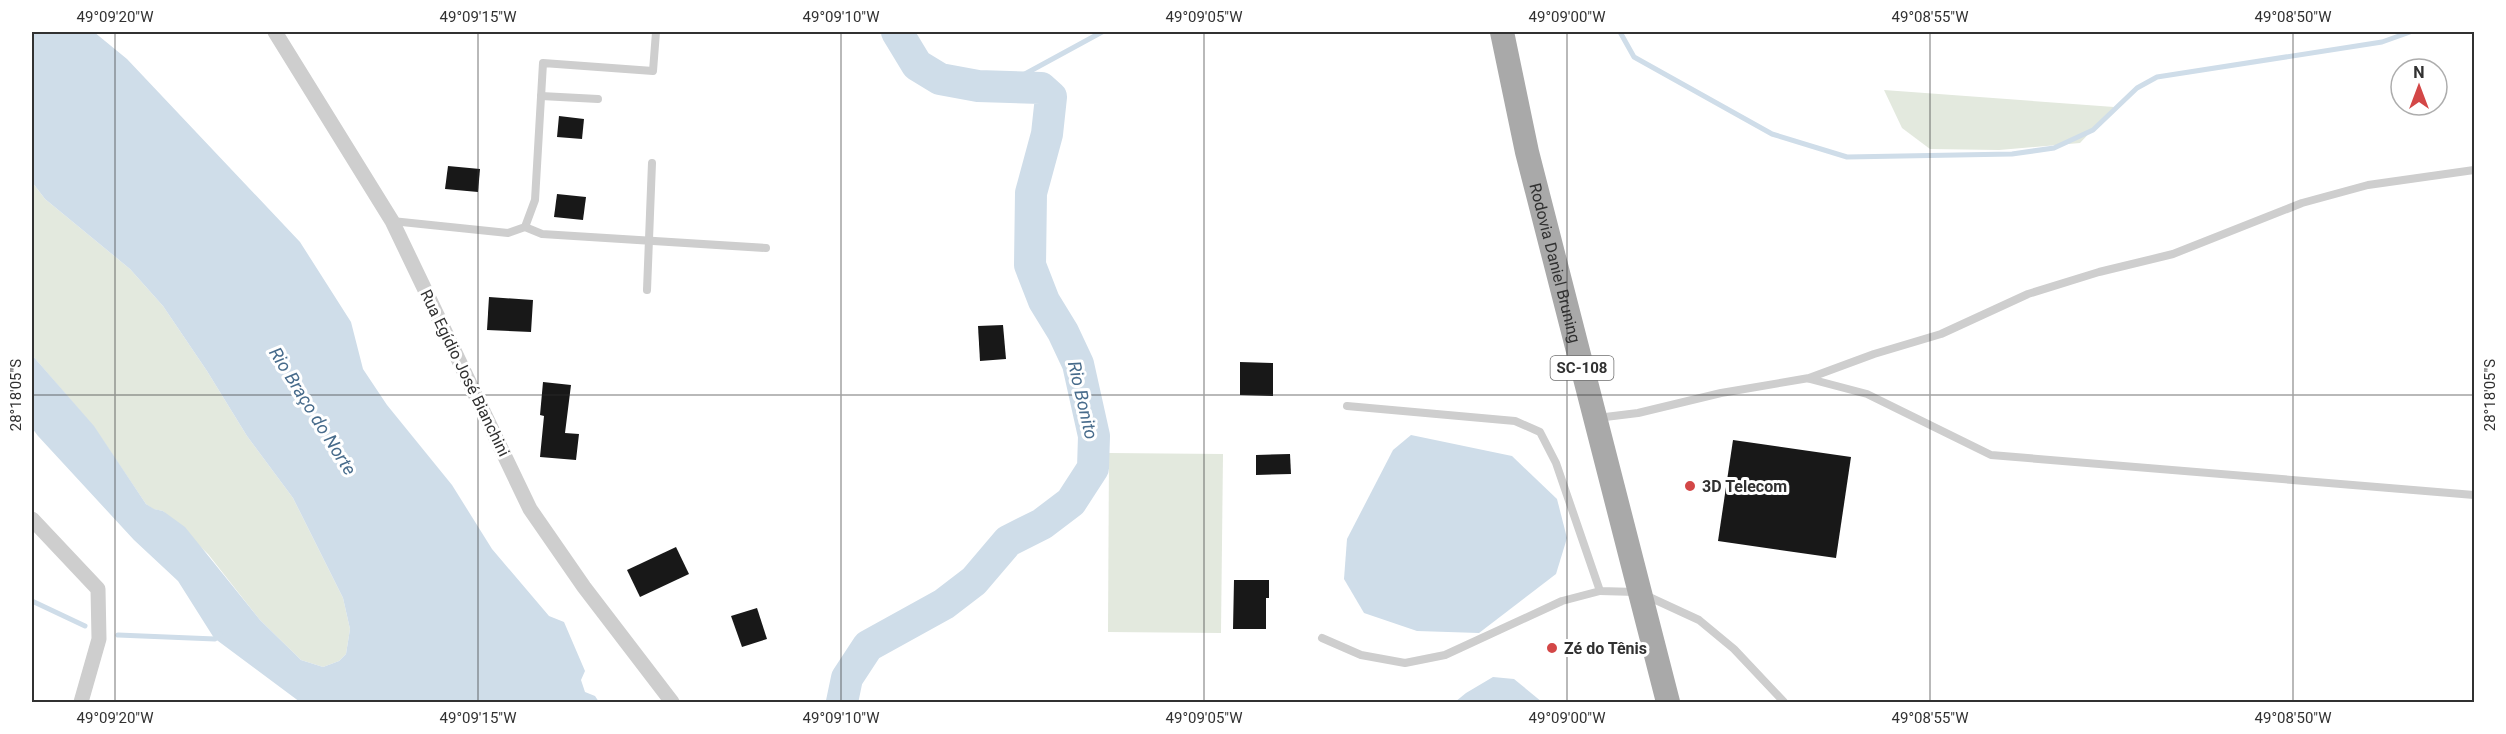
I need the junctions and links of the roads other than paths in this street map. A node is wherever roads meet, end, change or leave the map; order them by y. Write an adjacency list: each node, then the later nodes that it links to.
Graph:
1 (275, 32): 8 (street, Rua Egídio José Bianchini)
2 (656, 32): 4 (lane)
3 (1502, 32): 15 (main road, Rodovia Daniel Bruning / SC-108)
4 (541, 96): 5 (lane); 9 (lane)
5 (598, 99)
6 (652, 163): 10 (lane)
7 (2475, 170): 13 (lane)
8 (392, 221): 9 (lane); 22 (street, Rua Egídio José Bianchini)
9 (525, 227): 10 (lane)
10 (649, 240): 11 (lane); 12 (lane)
11 (766, 248)
12 (647, 290)
13 (1809, 378): 15 (lane); 16 (lane)
14 (1347, 406): 18 (lane)
15 (1594, 418): 19 (main road, Rodovia Daniel Bruning / SC-108)
16 (2475, 495)
17 (32, 519): 21 (street)
18 (1600, 591): 19 (lane); 20 (lane)
19 (1639, 592): 23 (main road, Rodovia Daniel Bruning / SC-108); 24 (lane)
20 (1322, 638)
21 (81, 702)
22 (672, 702)
23 (1668, 702)
24 (1784, 702)

